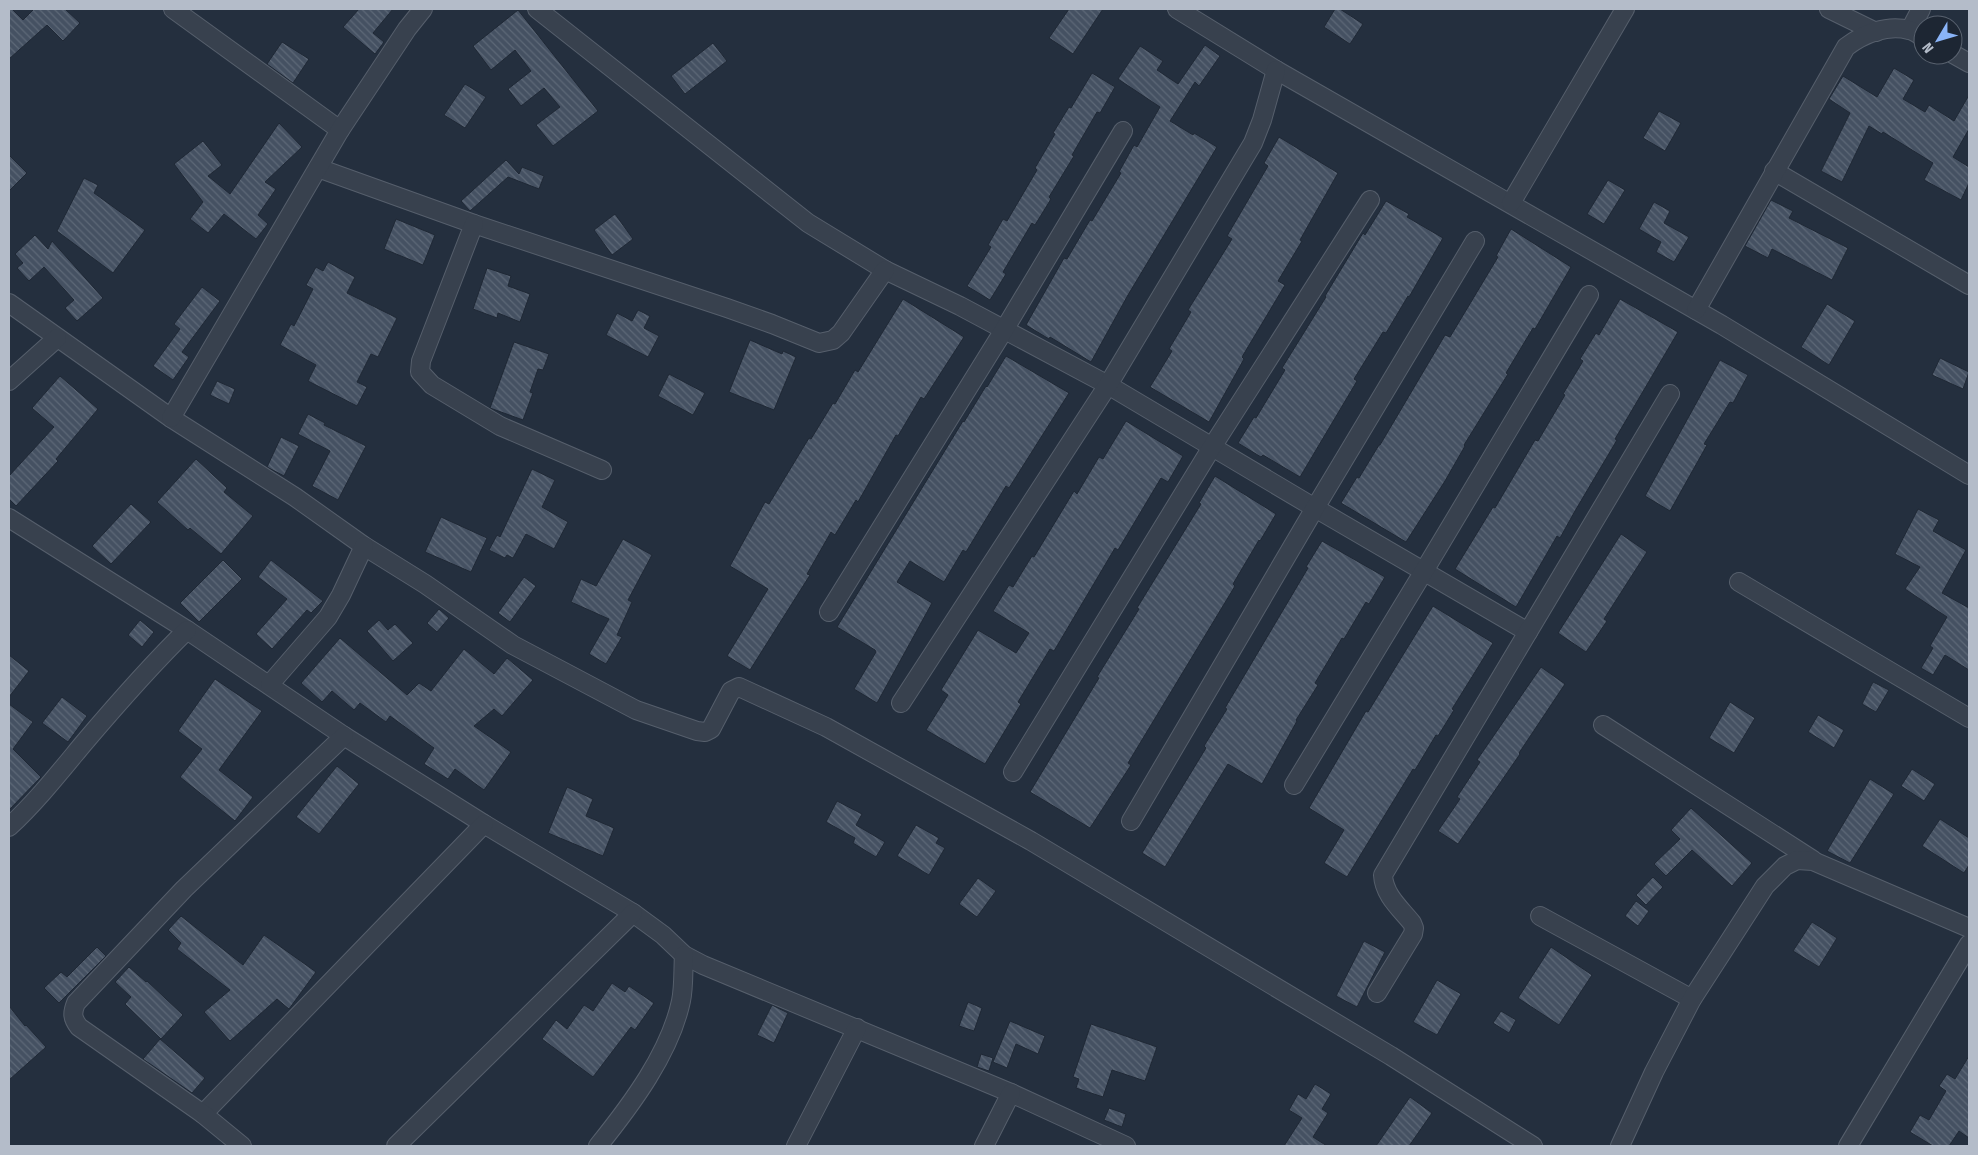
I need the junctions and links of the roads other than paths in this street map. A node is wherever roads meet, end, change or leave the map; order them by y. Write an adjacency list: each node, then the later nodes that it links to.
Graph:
1 (173, 9): 10 (street)
2 (423, 9): 10 (street)
3 (537, 9): 18 (street)
4 (1177, 9): 9 (street)
5 (1625, 9): 15 (street)
6 (1828, 9): 7 (street)
7 (1876, 32): 8 (street); 13 (street)
8 (1913, 33)
9 (1276, 70): 15 (street); 26 (street)
10 (340, 130): 12 (street)
11 (1123, 131): 23 (street)
12 (318, 168): 16 (street); 28 (street)
13 (1774, 172): 19 (street); 22 (street)
14 (1370, 200): 29 (street)
15 (1511, 204): 22 (street)
16 (474, 224): 18 (street); 30 (street)
17 (1475, 242): 32 (street)
18 (885, 270): 23 (street)
19 (1969, 285)
20 (1589, 295): 35 (street)
21 (9, 303): 24 (street)
22 (1696, 310): 31 (street)
23 (1004, 330): 26 (street); 37 (street)
24 (57, 338): 25 (street); 28 (street)
25 (9, 381)
26 (1108, 385): 29 (street); 41 (street)
27 (1670, 394): 39 (street)
28 (171, 418): 34 (street)
29 (1212, 447): 32 (street); 45 (street)
30 (602, 470)
31 (1969, 475)
32 (1315, 508): 35 (street); 47 (street)
33 (9, 518): 38 (street)
34 (364, 546): 40 (street); 67 (street)
35 (1424, 571): 39 (street); 46 (street)
36 (1739, 582): 42 (street)
37 (828, 612)
38 (187, 630): 40 (street); 49 (street)
39 (1528, 632): 56 (street)
40 (270, 684): 44 (street)
41 (901, 703)
42 (1969, 718)
43 (1603, 725): 50 (street)
44 (344, 736): 48 (street); 60 (street)
45 (1014, 772)
46 (1294, 784)
47 (1130, 821)
48 (484, 824): 51 (street); 60 (street)
49 (9, 827)
50 (1813, 861): 53 (street); 57 (street)
51 (633, 913): 55 (street); 62 (street)
52 (1540, 916): 57 (street)
53 (1969, 928)
54 (1969, 944): 69 (street)
55 (684, 955): 58 (street); 63 (street)
56 (1376, 993)
57 (1692, 999): 68 (street)
58 (857, 1028): 59 (street); 64 (street)
59 (1011, 1094): 65 (street); 66 (street)
60 (203, 1114): 61 (street)
61 (242, 1146)
62 (396, 1146)
63 (598, 1146)
64 (796, 1146)
65 (984, 1146)
66 (1126, 1146)
67 (1533, 1146)
68 (1620, 1146)
69 (1848, 1146)

